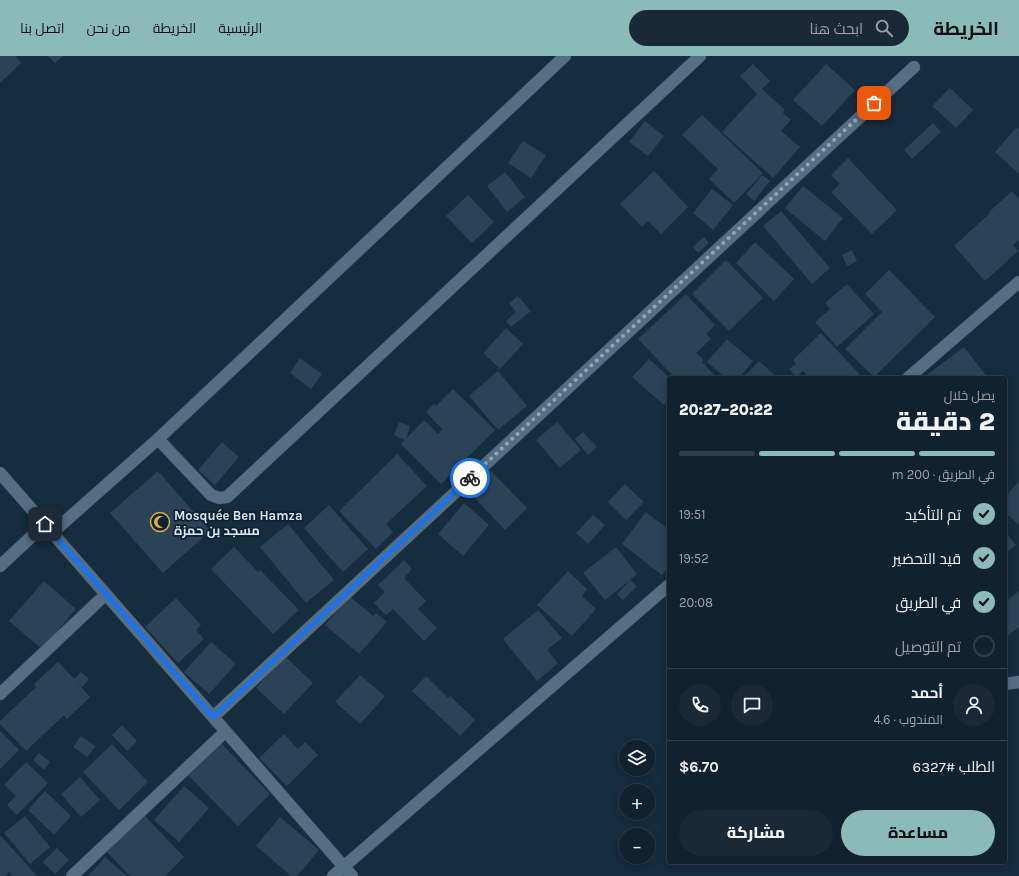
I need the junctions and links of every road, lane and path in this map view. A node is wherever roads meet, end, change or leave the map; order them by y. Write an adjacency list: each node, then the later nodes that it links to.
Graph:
1 (565, 56): 6 (street)
2 (700, 56): 6 (street)
3 (914, 67): 15 (street)
4 (1019, 282): 5 (street)
5 (910, 376)
6 (158, 440): 8 (street)
7 (0, 473): 8 (street)
8 (48, 528): 9 (street); 11 (street)
9 (0, 566)
10 (667, 587): 17 (street)
11 (105, 595): 14 (street); 15 (street)
12 (1019, 682): 13 (street)
13 (1007, 684)
14 (0, 694)
15 (213, 717): 16 (street)
16 (225, 732): 17 (street); 18 (street)
17 (348, 871): 19 (street)
18 (72, 876)
19 (333, 876)

